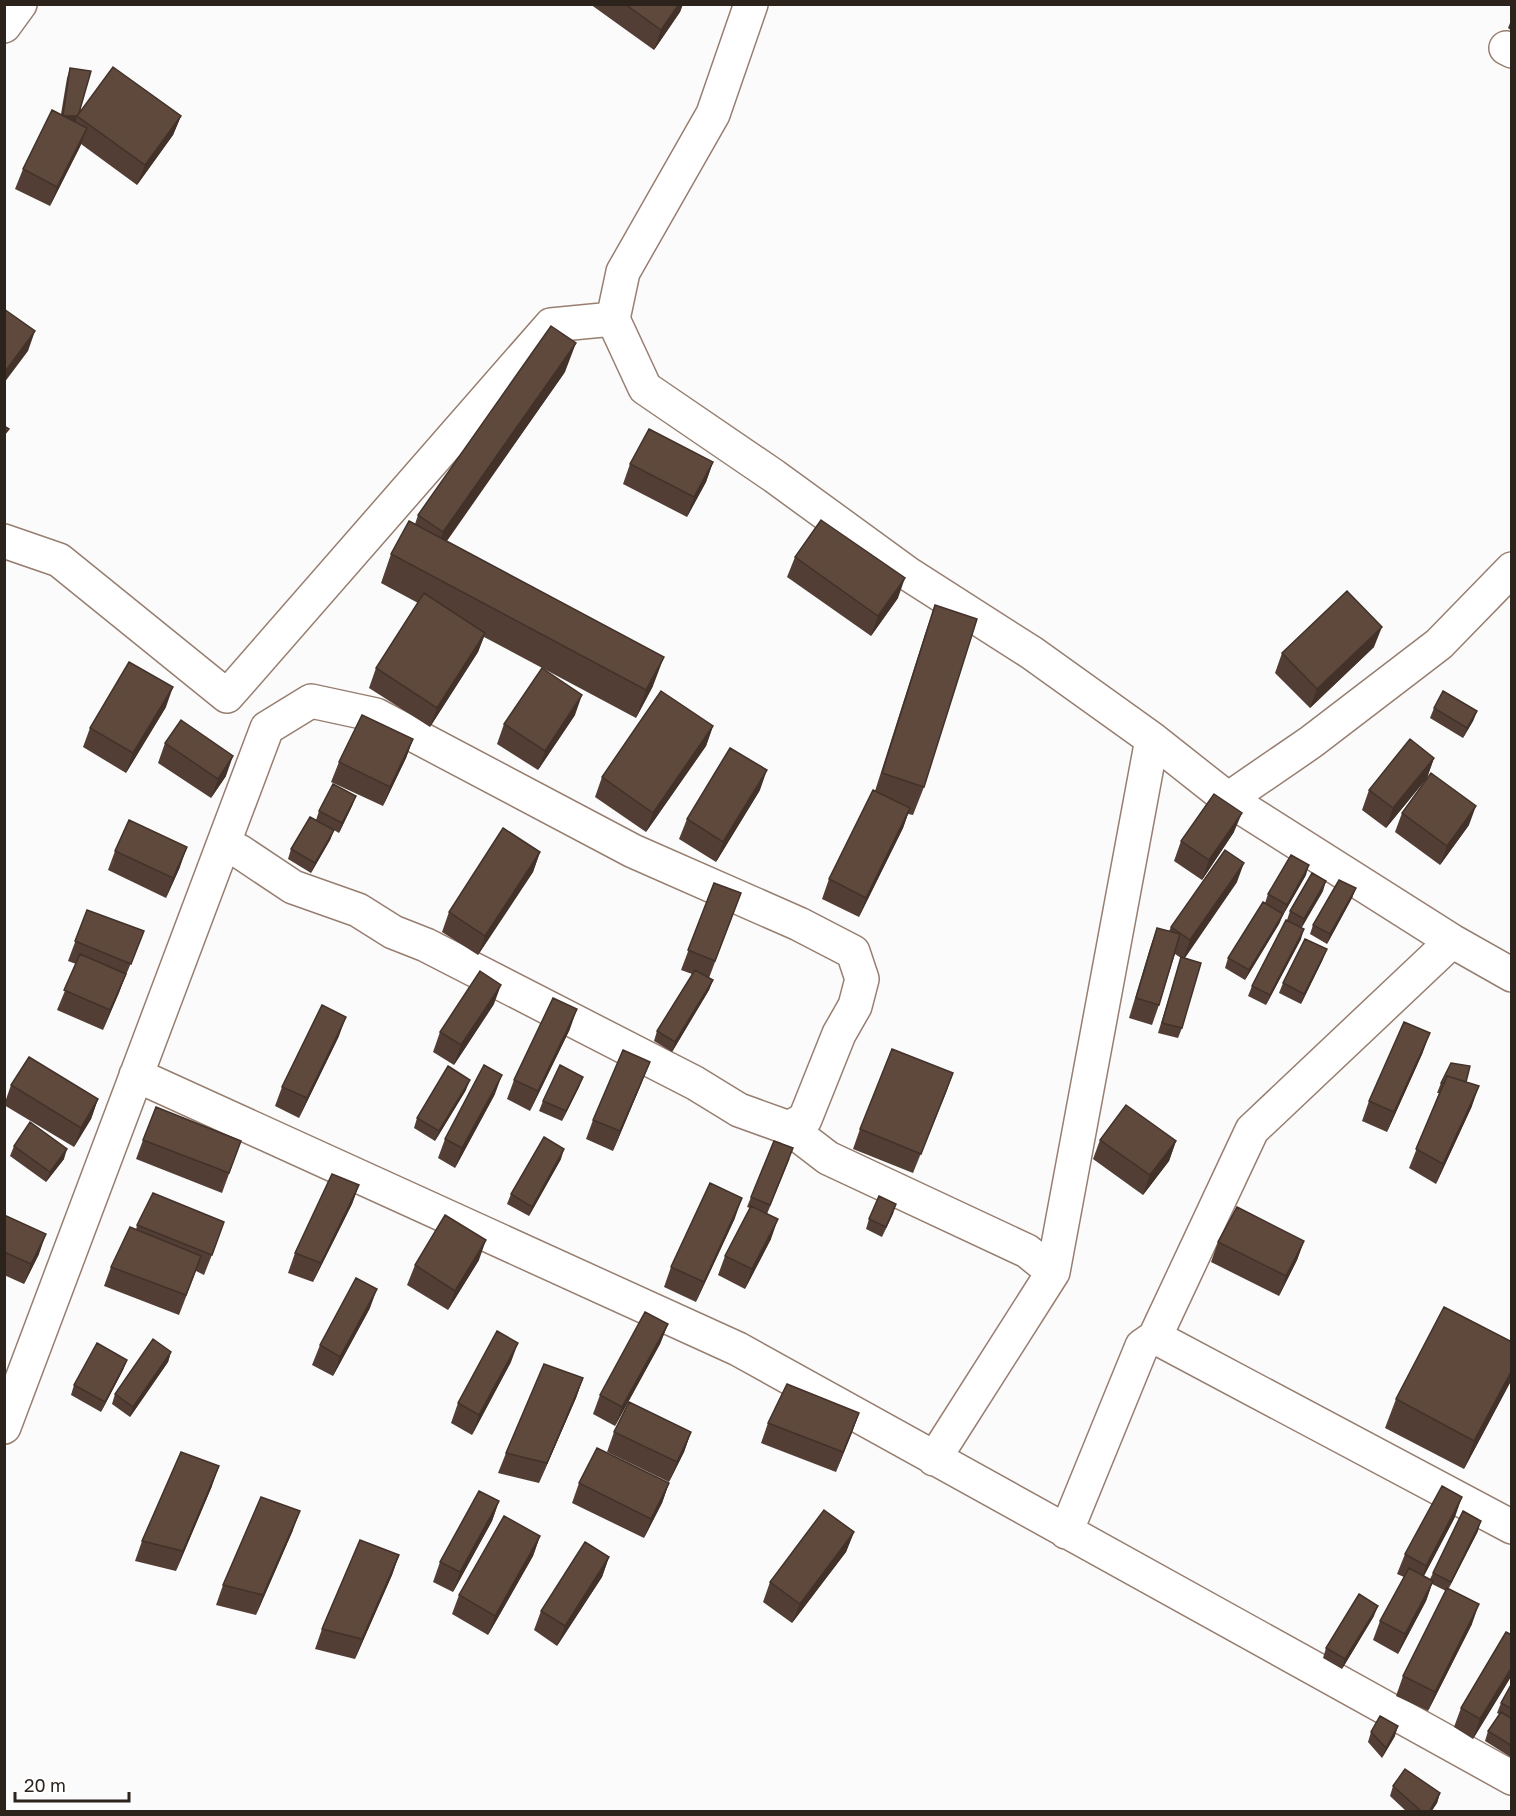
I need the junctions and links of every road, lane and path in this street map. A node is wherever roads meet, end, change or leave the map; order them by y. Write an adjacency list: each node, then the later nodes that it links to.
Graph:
1 (20, 4): 3 (street)
2 (751, 4): 4 (street)
3 (4, 26)
4 (613, 319): 5 (street); 7 (street)
5 (4, 541)
6 (1512, 569): 8 (street)
7 (1152, 739): 8 (street); 14 (street)
8 (1228, 800): 10 (street)
9 (239, 851): 13 (street)
10 (1452, 941): 11 (street); 15 (street)
11 (1512, 975)
12 (136, 1075): 13 (street); 16 (street); 17 (street)
13 (789, 1128): 14 (street)
14 (1053, 1272): 17 (street)
15 (1155, 1337): 18 (street); 19 (street)
16 (4, 1427)
17 (934, 1459): 19 (street)
18 (1512, 1527)
19 (1066, 1532): 20 (street)
20 (1512, 1778)

